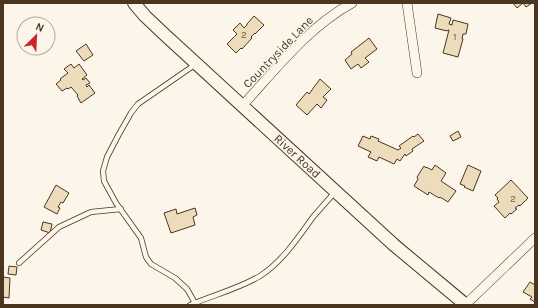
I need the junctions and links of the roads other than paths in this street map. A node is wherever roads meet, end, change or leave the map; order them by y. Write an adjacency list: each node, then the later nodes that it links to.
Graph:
1 (134, 3): 4 (main road, River Road)
2 (352, 3): 6 (street, Countryside Lane)
3 (407, 3): 5 (street)
4 (196, 64): 6 (main road, River Road); 8 (lane)
5 (417, 73)
6 (242, 106): 7 (main road, River Road)
7 (335, 192): 11 (lane); 13 (main road, River Road)
8 (121, 209): 10 (lane); 11 (lane)
9 (535, 238): 13 (street)
10 (20, 263)
11 (195, 303): 12 (lane)
12 (190, 305)
13 (466, 305)

